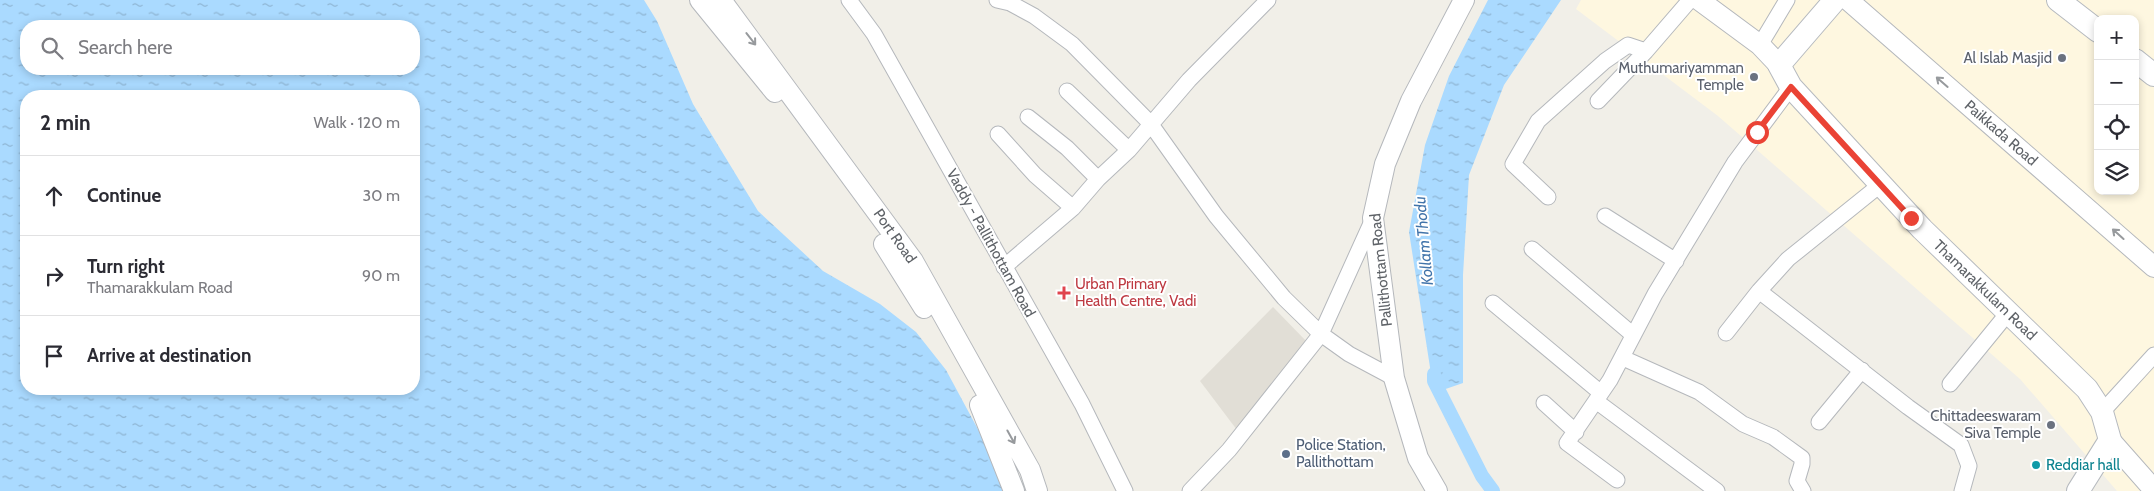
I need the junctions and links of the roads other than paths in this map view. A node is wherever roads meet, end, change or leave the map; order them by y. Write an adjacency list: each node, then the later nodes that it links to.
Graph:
1 (700, 0): 55 (street, Port Road)
2 (721, 0): 56 (street, Port Road, one-way to 56)
3 (848, 0): 35 (street, Vaddy - Pallithottam Road)
4 (997, 0): 23 (street)
5 (1268, 0): 23 (street)
6 (1464, 0): 31 (street, Pallithottam Road)
7 (1690, 0): 15 (street)
8 (1699, 0): 14 (street, Thamarakkulam Road)
9 (1787, 0): 14 (street)
10 (1835, 0): 17 (main road)
11 (1848, 0): 34 (street, Paikkada Road, one-way to 11)
12 (2058, 0): 13 (main road)
13 (2094, 28)
14 (1760, 46): 17 (street, Thamarakkulam Road)
15 (1646, 51): 21 (street); 28 (street)
16 (2139, 63): 18 (main road)
17 (1779, 65): 19 (main road, Thamarakkulam Road)
18 (2154, 75)
19 (1791, 87): 27 (main road, Thamarakkulam Road); 33 (street)
20 (1067, 91): 25 (street)
21 (1598, 101)
22 (1028, 117): 26 (street)
23 (1150, 123): 25 (street); 40 (street)
24 (998, 134): 29 (street)
25 (1129, 150): 26 (street)
26 (1098, 179): 29 (street)
27 (1880, 185): 36 (street); 38 (main road, Thamarakkulam Road)
28 (1548, 197)
29 (1073, 208): 35 (street)
30 (1605, 216): 33 (street)
31 (1373, 218): 40 (street); 45 (street, Pallithottam Road)
32 (1532, 249): 41 (street)
33 (1676, 260): 41 (street)
34 (2154, 266)
35 (1004, 267): 57 (street, Vaddy - Pallithottam Road)
36 (1760, 290): 39 (street); 44 (street)
37 (1493, 303): 47 (street)
38 (2008, 313): 46 (street); 49 (main road, Thamarakkulam Road)
39 (1726, 333)
40 (1321, 334): 45 (street); 58 (street)
41 (1632, 334): 43 (street)
42 (2154, 355): 49 (street)
43 (1623, 358): 47 (street); 61 (street)
44 (1862, 370): 50 (street); 62 (street)
45 (1394, 378): 59 (street, Pallithottam Road)
46 (1950, 384)
47 (1599, 397): 51 (street); 60 (street)
48 (1544, 403): 51 (street)
49 (2102, 412): 52 (main road, Thamarakkulam Road)
50 (1819, 422)
51 (1576, 432): 53 (street)
52 (2110, 440): 54 (street); 63 (main road)
53 (1617, 480)
54 (2154, 490)
55 (1014, 491)
56 (1037, 491)
57 (1126, 491)
58 (1190, 491)
59 (1437, 491)
60 (1717, 491)
61 (1803, 491)
62 (1962, 491)
63 (2078, 491)

